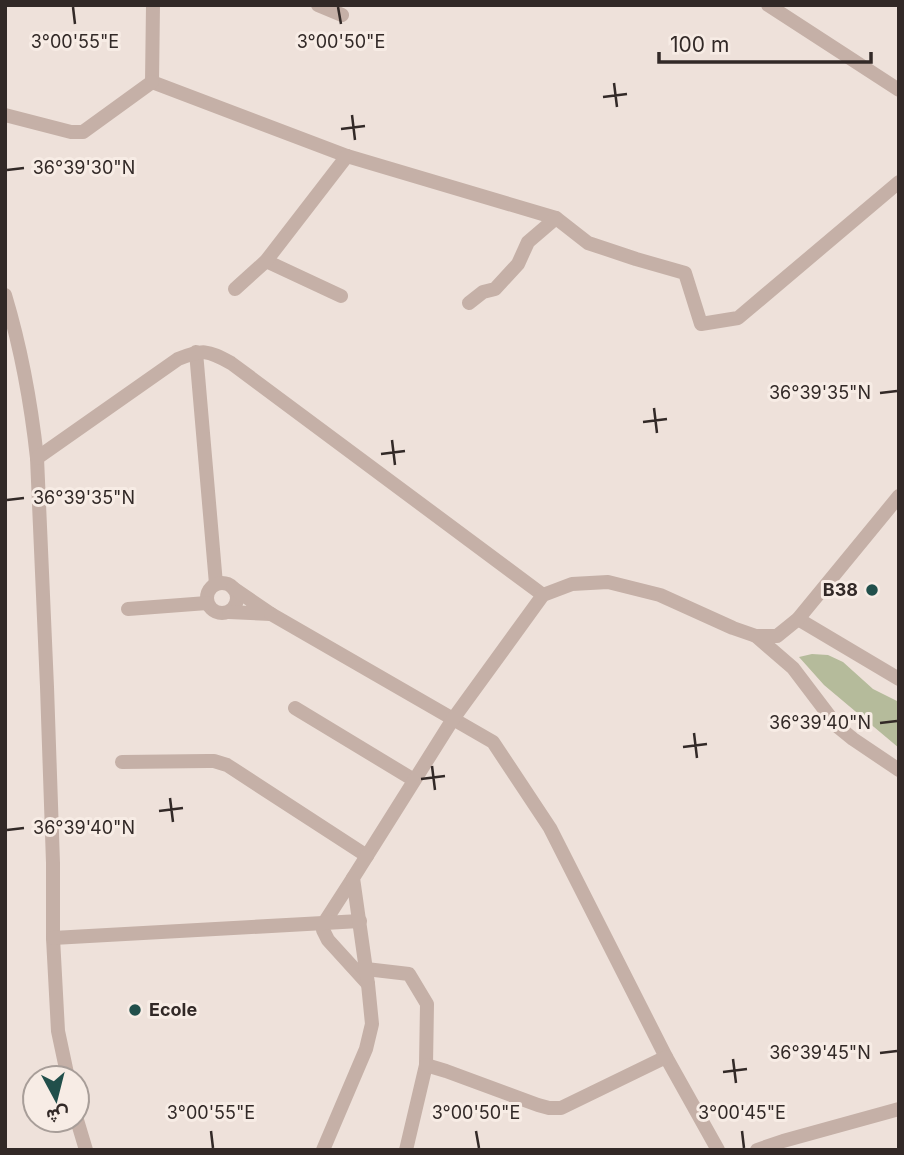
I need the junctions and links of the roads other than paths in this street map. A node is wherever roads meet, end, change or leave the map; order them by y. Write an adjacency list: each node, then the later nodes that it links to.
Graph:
1 (153, 5): 5 (street)
2 (318, 5): 4 (street)
3 (768, 5): 6 (street)
4 (342, 15)
5 (152, 82): 7 (street); 8 (street)
6 (899, 90)
7 (5, 115)
8 (347, 156): 10 (street); 11 (street)
9 (899, 182): 10 (street)
10 (556, 218): 15 (street)
11 (266, 261): 12 (street); 14 (street)
12 (235, 289)
13 (5, 295): 17 (street)
14 (341, 296)
15 (469, 303)
16 (196, 352): 17 (street); 19 (street); 21 (street)
17 (37, 458): 38 (street)
18 (899, 496): 26 (street)
19 (216, 584): 20 (street); 22 (street)
20 (233, 588): 24 (street); 25 (street)
21 (543, 595): 27 (street); 30 (street)
22 (207, 603): 23 (street); 24 (street)
23 (128, 609)
24 (229, 612): 25 (street)
25 (271, 614): 30 (street)
26 (798, 618): 27 (street); 28 (street)
27 (756, 636): 32 (street)
28 (899, 679)
29 (295, 708): 33 (street)
30 (453, 719): 33 (street); 40 (street)
31 (121, 762): 34 (street)
32 (899, 770)
33 (414, 780): 34 (street)
34 (367, 856): 35 (street)
35 (354, 878): 36 (street); 37 (street)
36 (360, 921): 37 (street); 39 (street)
37 (324, 923): 38 (street); 39 (street)
38 (52, 937): 41 (street)
39 (367, 976): 42 (street); 44 (street)
40 (666, 1057): 42 (street); 46 (street)
41 (65, 1064)
42 (426, 1065): 45 (street)
43 (899, 1109): 47 (street)
44 (327, 1147)
45 (406, 1150)
46 (718, 1150)
47 (757, 1150)

